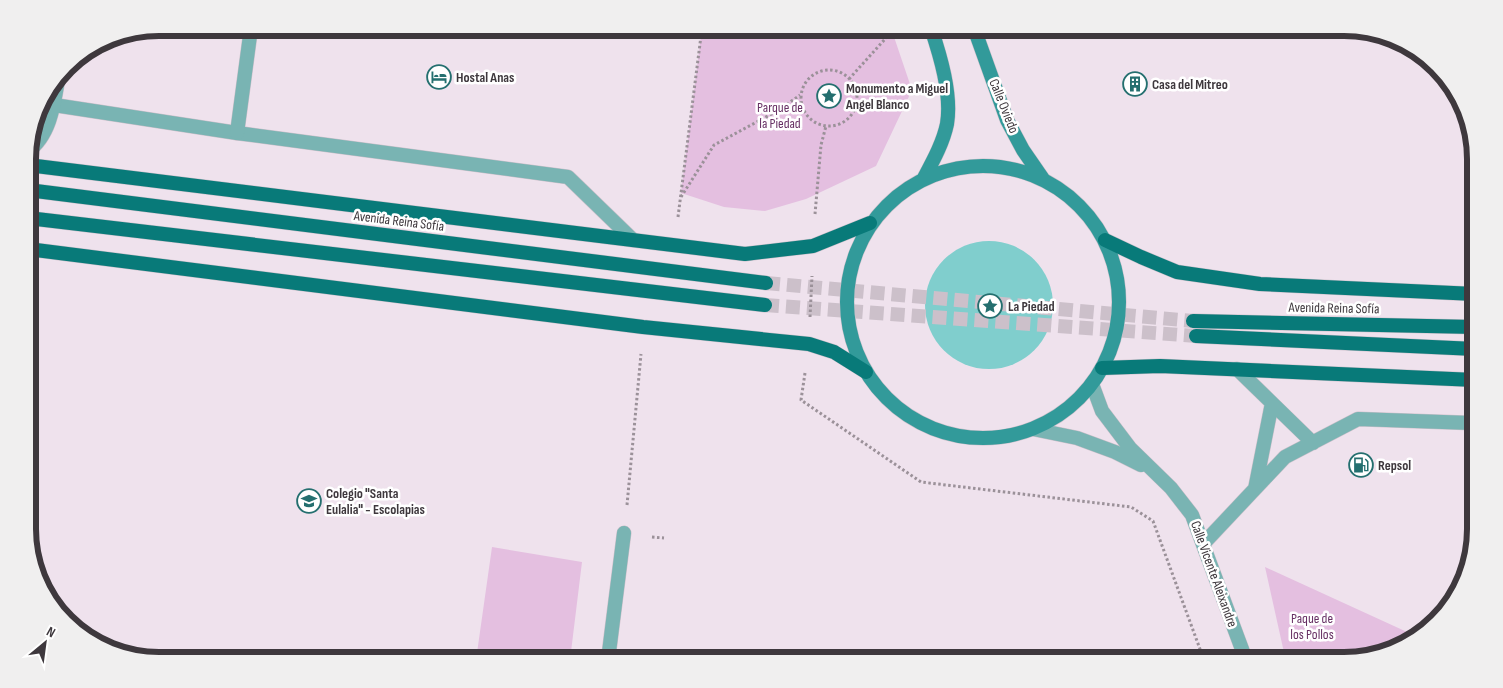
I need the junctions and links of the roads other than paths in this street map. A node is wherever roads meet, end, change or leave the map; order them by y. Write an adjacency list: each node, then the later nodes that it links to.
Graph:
1 (934, 36): 9 (main road)
2 (977, 36): 10 (main road, Calle Oviedo)
3 (250, 37): 6 (street)
4 (50, 104): 6 (street)
5 (46, 111): 7 (street)
6 (237, 133): 14 (street)
7 (37, 142)
8 (37, 166): 14 (highway)
9 (924, 178): 10 (main road); 13 (main road)
10 (1043, 179): 15 (main road)
11 (37, 191): 17 (highway, Avenida Reina Sofía)
12 (37, 219): 19 (highway)
13 (870, 223): 14 (highway); 26 (main road)
14 (633, 240)
15 (1105, 240): 18 (highway); 24 (main road)
16 (37, 250): 26 (highway)
17 (766, 283)
18 (1467, 294)
19 (765, 304)
20 (1193, 321): 21 (highway, Avenida Reina Sofía)
21 (1467, 327)
22 (1196, 336): 23 (highway)
23 (1467, 349)
24 (1102, 368): 25 (highway); 28 (main road)
25 (1237, 369): 27 (highway); 29 (street)
26 (866, 372): 31 (main road)
27 (1467, 380)
28 (1092, 384): 31 (main road); 33 (street, Calle Vicente Aleixandre)
29 (1272, 403): 32 (street); 34 (street)
30 (1467, 423): 32 (street)
31 (1033, 429): 33 (street, Calle Vicente Aleixandre)
32 (1313, 443): 34 (street)
33 (1153, 471): 36 (street, Calle Vicente Aleixandre)
34 (1255, 489): 36 (street)
35 (624, 533): 38 (street)
36 (1204, 543): 37 (street, Calle Vicente Aleixandre)
37 (1243, 651)
38 (609, 652)

